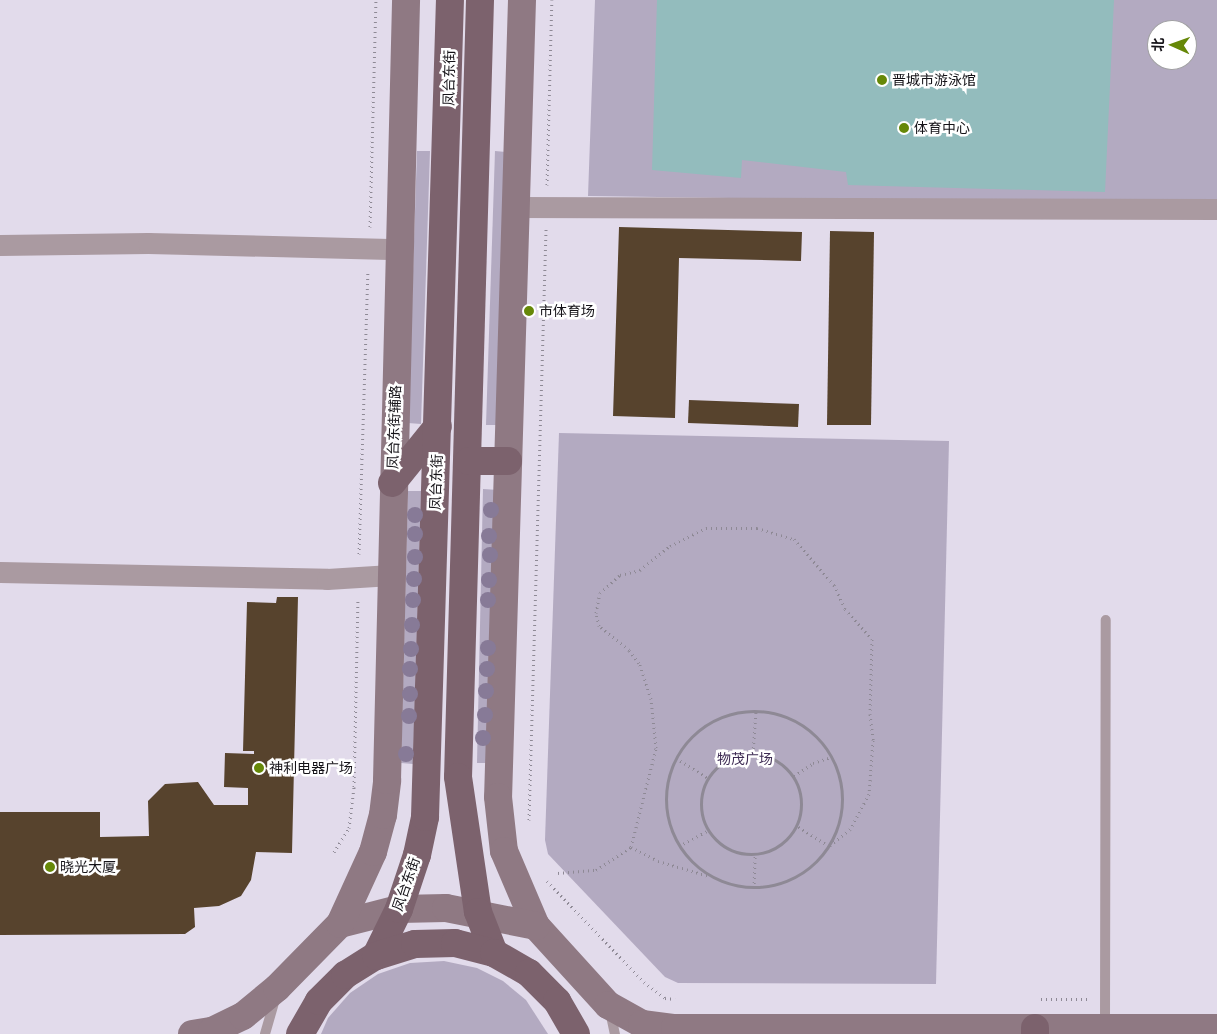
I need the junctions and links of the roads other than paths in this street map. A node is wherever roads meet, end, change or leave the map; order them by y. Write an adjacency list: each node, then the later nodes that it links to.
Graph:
1 (406, 0): 8 (main road, 凤台东街辅路)
2 (450, 0): 9 (main road, 凤台东街)
3 (480, 0): 10 (main road)
4 (522, 0): 5 (main road)
5 (516, 207): 6 (street); 11 (main road)
6 (1217, 209)
7 (0, 245): 8 (street)
8 (399, 249): 12 (main road, 凤台东街辅路)
9 (438, 426): 12 (main road); 16 (main road, 凤台东街)
10 (469, 461): 11 (main road); 17 (main road)
11 (508, 461): 19 (main road)
12 (392, 483): 14 (main road, 凤台东街辅路)
13 (0, 572): 14 (street)
14 (391, 575): 18 (main road, 凤台东街辅路)
15 (1106, 620): 24 (lane)
16 (399, 909): 17 (main road); 18 (main road); 21 (main road, 凤台东街)
17 (478, 912): 19 (main road); 20 (main road)
18 (340, 924): 22 (main road)
19 (536, 926): 23 (main road)
20 (494, 953): 21 (main road); 30 (main road)
21 (376, 956): 29 (main road)
22 (277, 988): 27 (main road); 28 (lane)
23 (608, 1004): 26 (main road); 31 (lane)
24 (1105, 1028): 25 (main road); 26 (main road)
25 (1217, 1028)
26 (1035, 1031)
27 (192, 1034)
28 (266, 1034)
29 (300, 1034)
30 (576, 1034)
31 (615, 1034)

